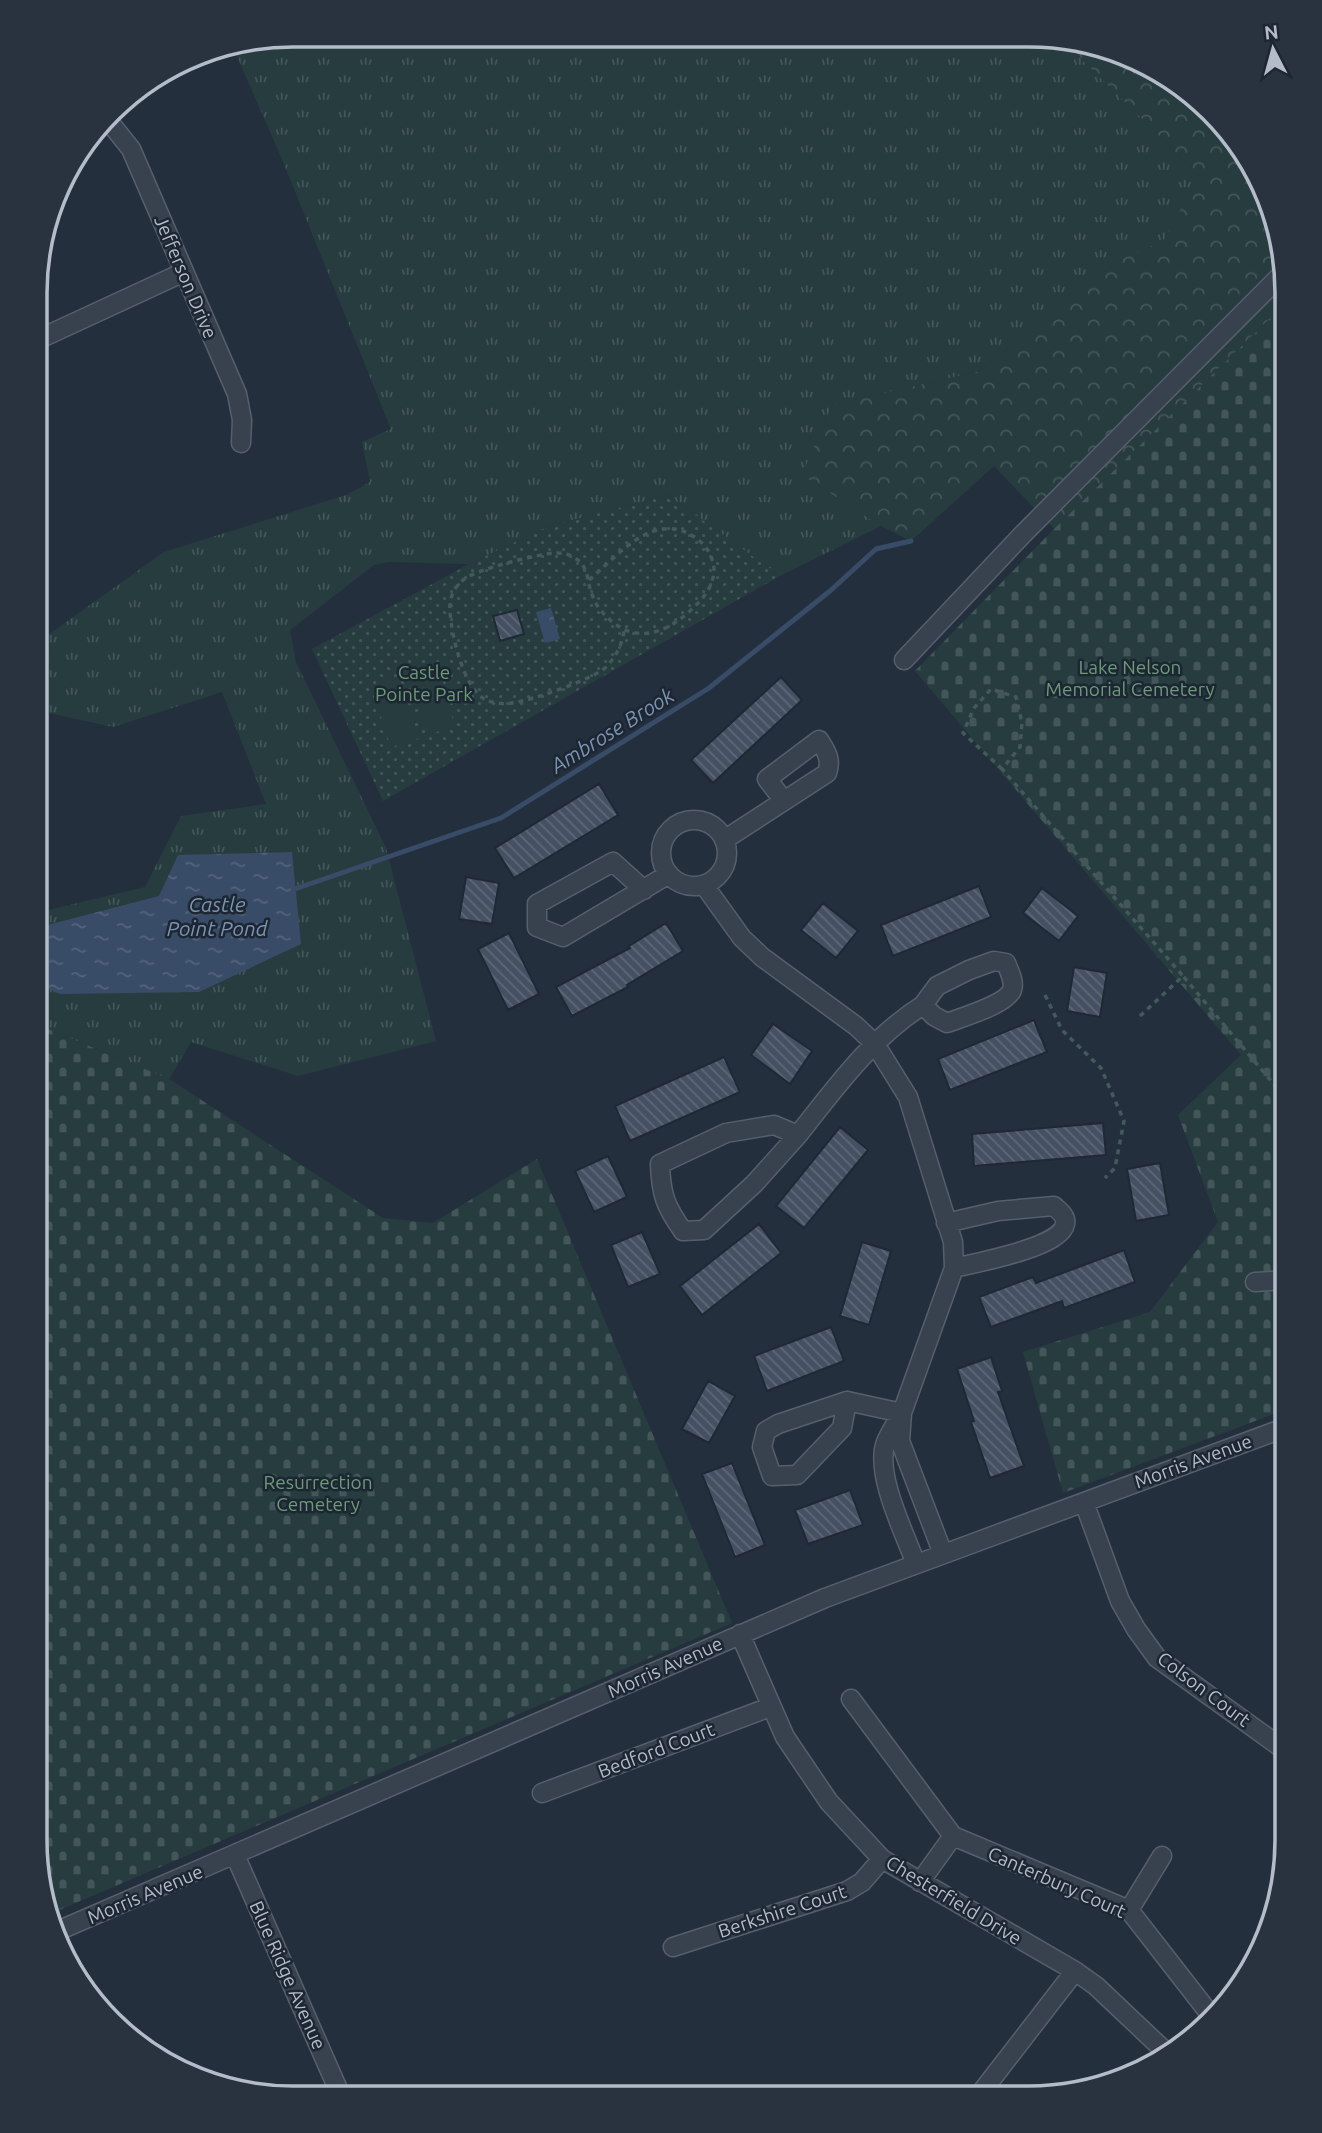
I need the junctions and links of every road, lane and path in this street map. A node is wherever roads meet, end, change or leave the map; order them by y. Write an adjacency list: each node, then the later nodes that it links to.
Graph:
1 (113, 126): 2 (street, Jefferson Drive)
2 (184, 272): 4 (street); 5 (street, Jefferson Drive)
3 (1274, 282): 8 (street)
4 (47, 335)
5 (241, 443)
6 (589, 580): 7 (path); 7 (path); 7 (path)
7 (624, 631)
8 (904, 660)
9 (1002, 769): 9 (path); 15 (path)
10 (784, 801): 11 (street)
11 (724, 840): 12 (street); 13 (street)
12 (669, 874): 13 (street); 14 (street)
13 (704, 885): 19 (street)
14 (644, 890): 14 (street)
15 (1183, 976): 18 (path); 20 (path)
16 (1045, 995): 22 (path)
17 (923, 1005): 17 (street); 19 (street)
18 (1140, 1016)
19 (875, 1044): 21 (street); 23 (street)
20 (1274, 1085)
21 (798, 1135): 21 (street)
22 (1105, 1178)
23 (946, 1223): 24 (street); 24 (street)
24 (954, 1268): 28 (street)
25 (1274, 1281): 26 (street)
26 (1255, 1282)
27 (847, 1401): 27 (street); 28 (street)
28 (902, 1413): 31 (street); 32 (street)
29 (1274, 1432): 30 (street, Morris Avenue)
30 (1084, 1502): 31 (street, Morris Avenue); 36 (street, Colson Court)
31 (943, 1555): 32 (street, Morris Avenue)
32 (916, 1564): 33 (street, Morris Avenue)
33 (740, 1634): 35 (street, Chesterfield Drive); 39 (street, Morris Avenue)
34 (851, 1699): 38 (street)
35 (770, 1707): 37 (street, Bedford Court); 41 (street, Chesterfield Drive)
36 (1274, 1742)
37 (542, 1793)
38 (953, 1836): 42 (street); 43 (street, Canterbury Court)
39 (235, 1854): 44 (street, Morris Avenue); 49 (street, Blue Ridge Avenue)
40 (1162, 1856): 43 (street)
41 (882, 1859): 42 (street, Chesterfield Drive); 45 (street, Berkshire Court)
42 (920, 1882): 46 (street, Chesterfield Drive)
43 (1129, 1910): 47 (street, Canterbury Court)
44 (64, 1929)
45 (673, 1947)
46 (1075, 1971): 48 (street, Chesterfield Drive); 50 (street)
47 (1207, 2010)
48 (1161, 2047)
49 (337, 2086)
50 (986, 2086)

